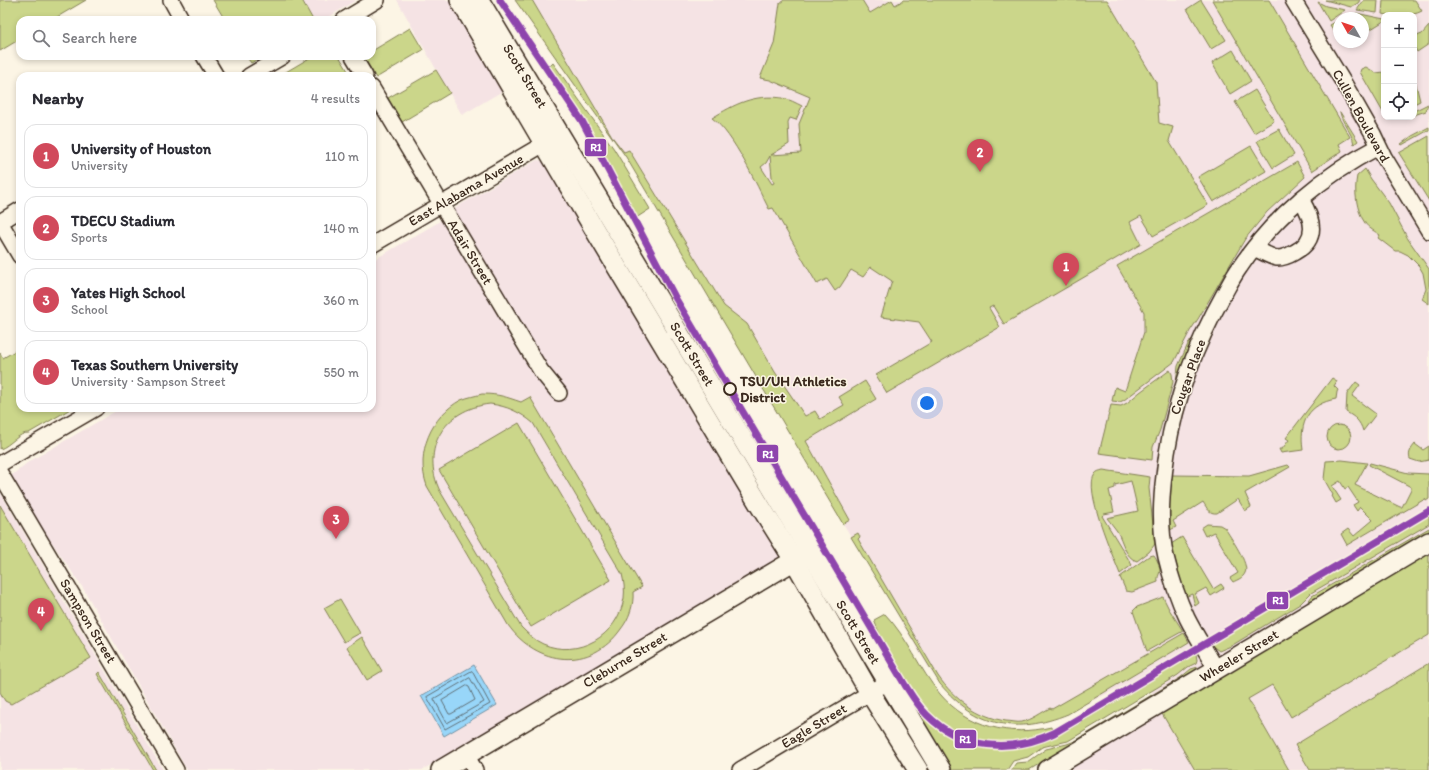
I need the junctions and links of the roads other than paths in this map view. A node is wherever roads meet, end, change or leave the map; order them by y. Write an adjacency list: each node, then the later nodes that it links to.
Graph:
1 (170, 0): 6 (street)
2 (377, 0): 7 (street)
3 (460, 0): 16 (main road, Scott Street)
4 (479, 0): 15 (main road, Scott Street)
5 (1293, 0): 17 (street, Cullen Boulevard)
6 (180, 16)
7 (351, 16)
8 (206, 60): 11 (street)
9 (276, 60): 12 (street)
10 (355, 60): 13 (street)
11 (214, 72)
12 (256, 72)
13 (363, 72)
14 (376, 95): 19 (street, Adair Street)
15 (560, 134): 16 (street, East Alabama Avenue); 26 (main road, Scott Street)
16 (544, 144): 19 (street, East Alabama Avenue); 27 (main road, Scott Street)
17 (1378, 146): 18 (street, Cougar Place); 22 (street, Cullen Boulevard)
18 (1301, 199): 24 (street, Cougar Place); 24 (street)
19 (441, 204): 23 (street, East Alabama Avenue); 28 (street, Adair Street)
20 (16, 212): 21 (street)
21 (0, 222): 25 (street)
22 (1429, 230)
23 (376, 243)
24 (1254, 248): 37 (street, Cougar Place)
25 (16, 249)
26 (648, 281): 27 (main road); 30 (main road, Scott Street)
27 (631, 291): 31 (main road, Scott Street)
28 (559, 393)
29 (89, 412): 32 (street)
30 (735, 426): 31 (main road); 35 (main road, Scott Street)
31 (718, 436): 36 (main road, Scott Street)
32 (0, 464)
33 (0, 473): 41 (street, Sampson Street)
34 (1429, 542): 37 (main road, Wheeler Street)
35 (810, 551): 36 (main road, Cleburne Street); 38 (main road, Scott Street)
36 (794, 560): 39 (main road, Scott Street); 40 (main road, Cleburne Street)
37 (1216, 669): 46 (main road, Wheeler Street)
38 (888, 682): 39 (street, Eagle Street); 45 (main road, Scott Street)
39 (870, 693): 43 (street, Eagle Street); 44 (main road, Scott Street)
40 (471, 762): 42 (main road, Cleburne Street)
41 (176, 770)
42 (442, 770)
43 (740, 770)
44 (918, 770)
45 (940, 770)
46 (1048, 770)

